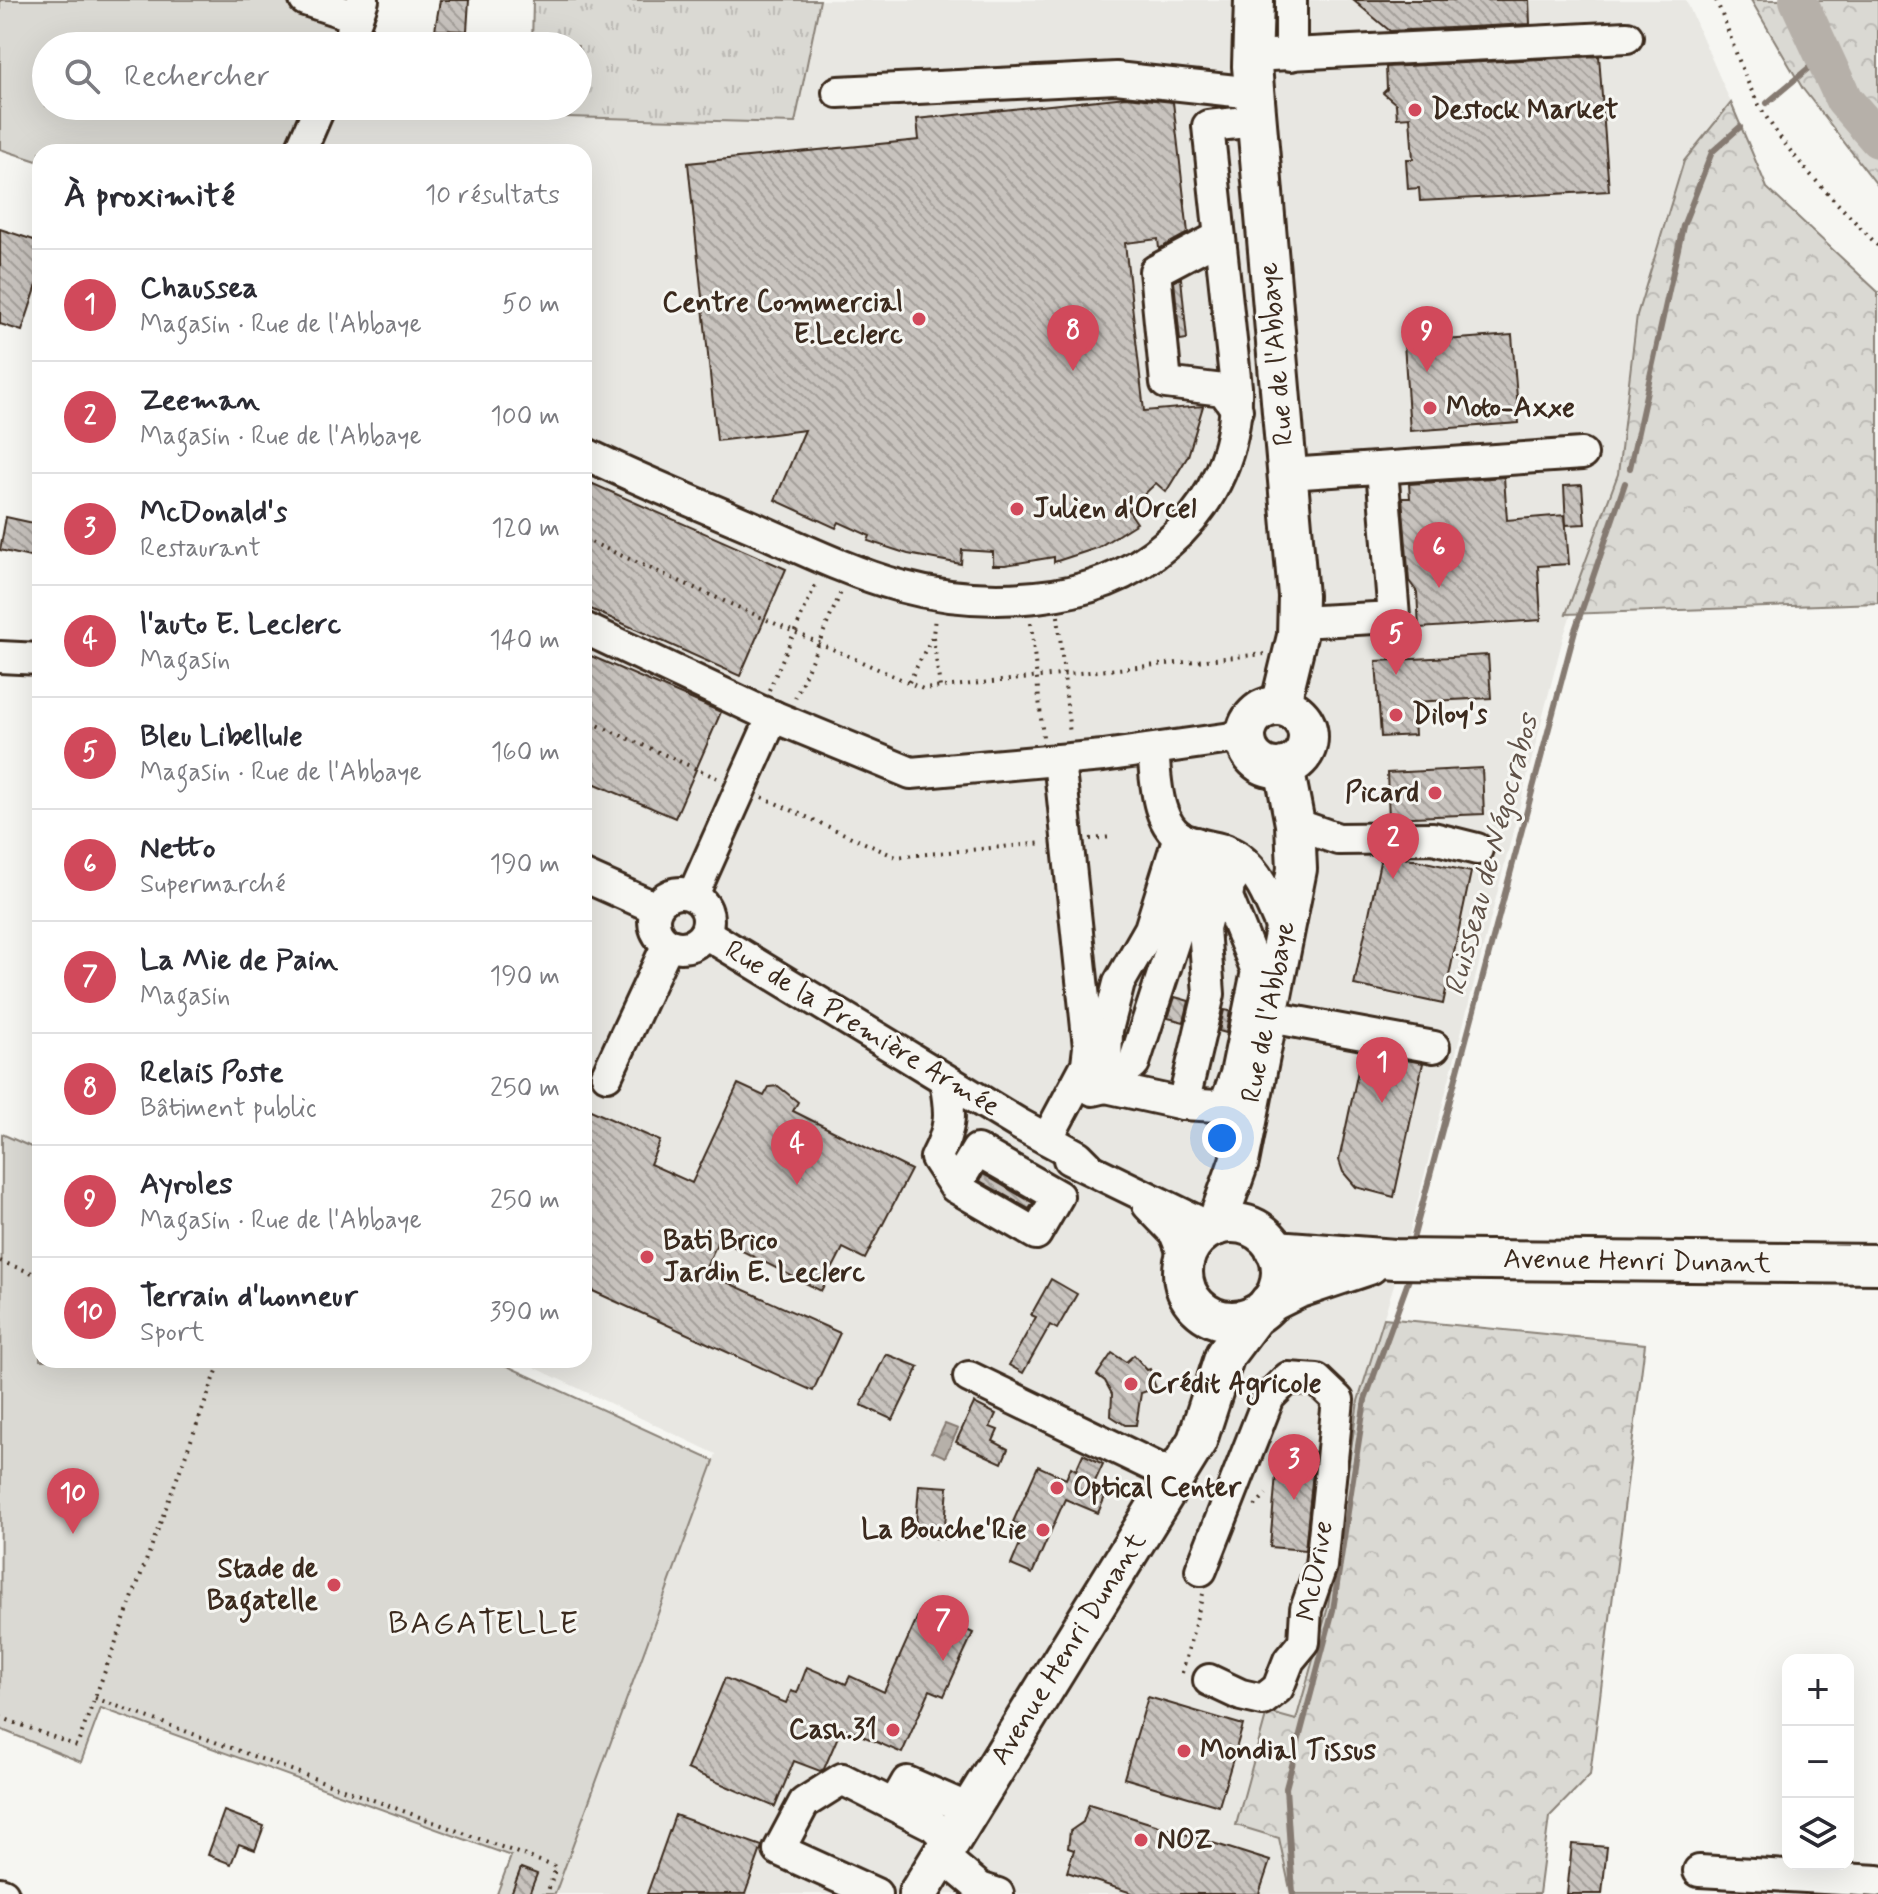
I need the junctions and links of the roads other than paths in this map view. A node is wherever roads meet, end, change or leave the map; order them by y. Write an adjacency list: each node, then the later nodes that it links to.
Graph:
1 (305, 0): 4 (street)
2 (1254, 0): 8 (main road, Rue de l'Abbaye)
3 (1291, 0): 7 (street)
4 (360, 8): 5 (street)
5 (352, 32)
6 (1627, 37): 7 (street)
7 (1291, 55): 8 (street)
8 (1252, 56): 10 (main road, Rue de l'Abbaye)
9 (838, 92): 10 (street)
10 (1255, 107): 13 (street); 18 (main road, Rue de l'Abbaye)
11 (314, 120): 12 (street)
12 (303, 144)
13 (1219, 237): 14 (street); 14 (street)
14 (1237, 410): 16 (street)
15 (1582, 454): 17 (street)
16 (592, 457)
17 (1382, 469): 18 (street); 19 (street)
18 (1288, 474): 19 (main road, Rue de l'Abbaye)
19 (1298, 622): 23 (main road, Rue de l'Abbaye)
20 (592, 632): 24 (street)
21 (0, 657): 22 (street)
22 (32, 659)
23 (1280, 706): 25 (main road); 28 (main road)
24 (773, 716): 27 (street); 33 (street)
25 (1246, 736): 26 (street); 28 (main road)
26 (1153, 750): 27 (street); 30 (street)
27 (1059, 760): 43 (street)
28 (1284, 767): 29 (main road, Rue de l'Abbaye)
29 (1295, 824): 31 (street); 35 (main road, Rue de l'Abbaye)
30 (1211, 848): 35 (street); 42 (street); 44 (street); 44 (street)
31 (1477, 849)
32 (592, 880): 34 (street)
33 (693, 895): 34 (street); 36 (street, Rue de la Première Armée)
34 (656, 908): 37 (street)
35 (1283, 931): 38 (main road, Rue de l'Abbaye)
36 (705, 933): 37 (street, Rue de la Première Armée); 41 (street, Rue de la Première Armée)
37 (668, 944): 40 (street)
38 (1270, 1017): 39 (street); 47 (main road, Rue de l'Abbaye)
39 (1434, 1047)
40 (607, 1075)
41 (945, 1080): 45 (street, Rue de la Première Armée); 49 (street)
42 (1106, 1087): 43 (street); 44 (street)
43 (1072, 1096): 46 (street)
44 (1183, 1104)
45 (1019, 1124): 46 (street, Rue de la Première Armée); 48 (street, Rue de la Première Armée)
46 (1047, 1139): 48 (street, Rue de la Première Armée)
47 (1239, 1162): 52 (main road, Rue de l'Abbaye); 53 (main road, Rue de l'Abbaye)
48 (1088, 1166): 50 (street, Rue de la Première Armée); 51 (street)
49 (955, 1187): 51 (street); 51 (street)
50 (1128, 1189): 52 (street, Rue de la Première Armée); 54 (street, Rue de la Première Armée)
51 (1047, 1190)
52 (1213, 1227): 53 (main road); 54 (main road)
53 (1268, 1241): 55 (main road, Avenue Henri Dunant); 57 (main road)
54 (1185, 1258): 58 (main road)
55 (1395, 1259): 56 (main road, Avenue Henri Dunant); 57 (main road, Avenue Henri Dunant)
56 (1878, 1264)
57 (1262, 1309): 58 (main road); 60 (main road, Avenue Henri Dunant)
58 (1200, 1310): 60 (main road, Avenue Henri Dunant)
59 (969, 1377): 61 (street)
60 (1212, 1401): 61 (main road, Avenue Henri Dunant)
61 (1176, 1477): 64 (main road, Avenue Henri Dunant)
62 (1201, 1570): 63 (street, McDrive)
63 (1209, 1680)
64 (950, 1828): 67 (street); 68 (main road, Avenue Henri Dunant); 69 (street)
65 (1699, 1871): 66 (street)
66 (1878, 1881)
67 (876, 1894)
68 (918, 1894)
69 (998, 1894)

